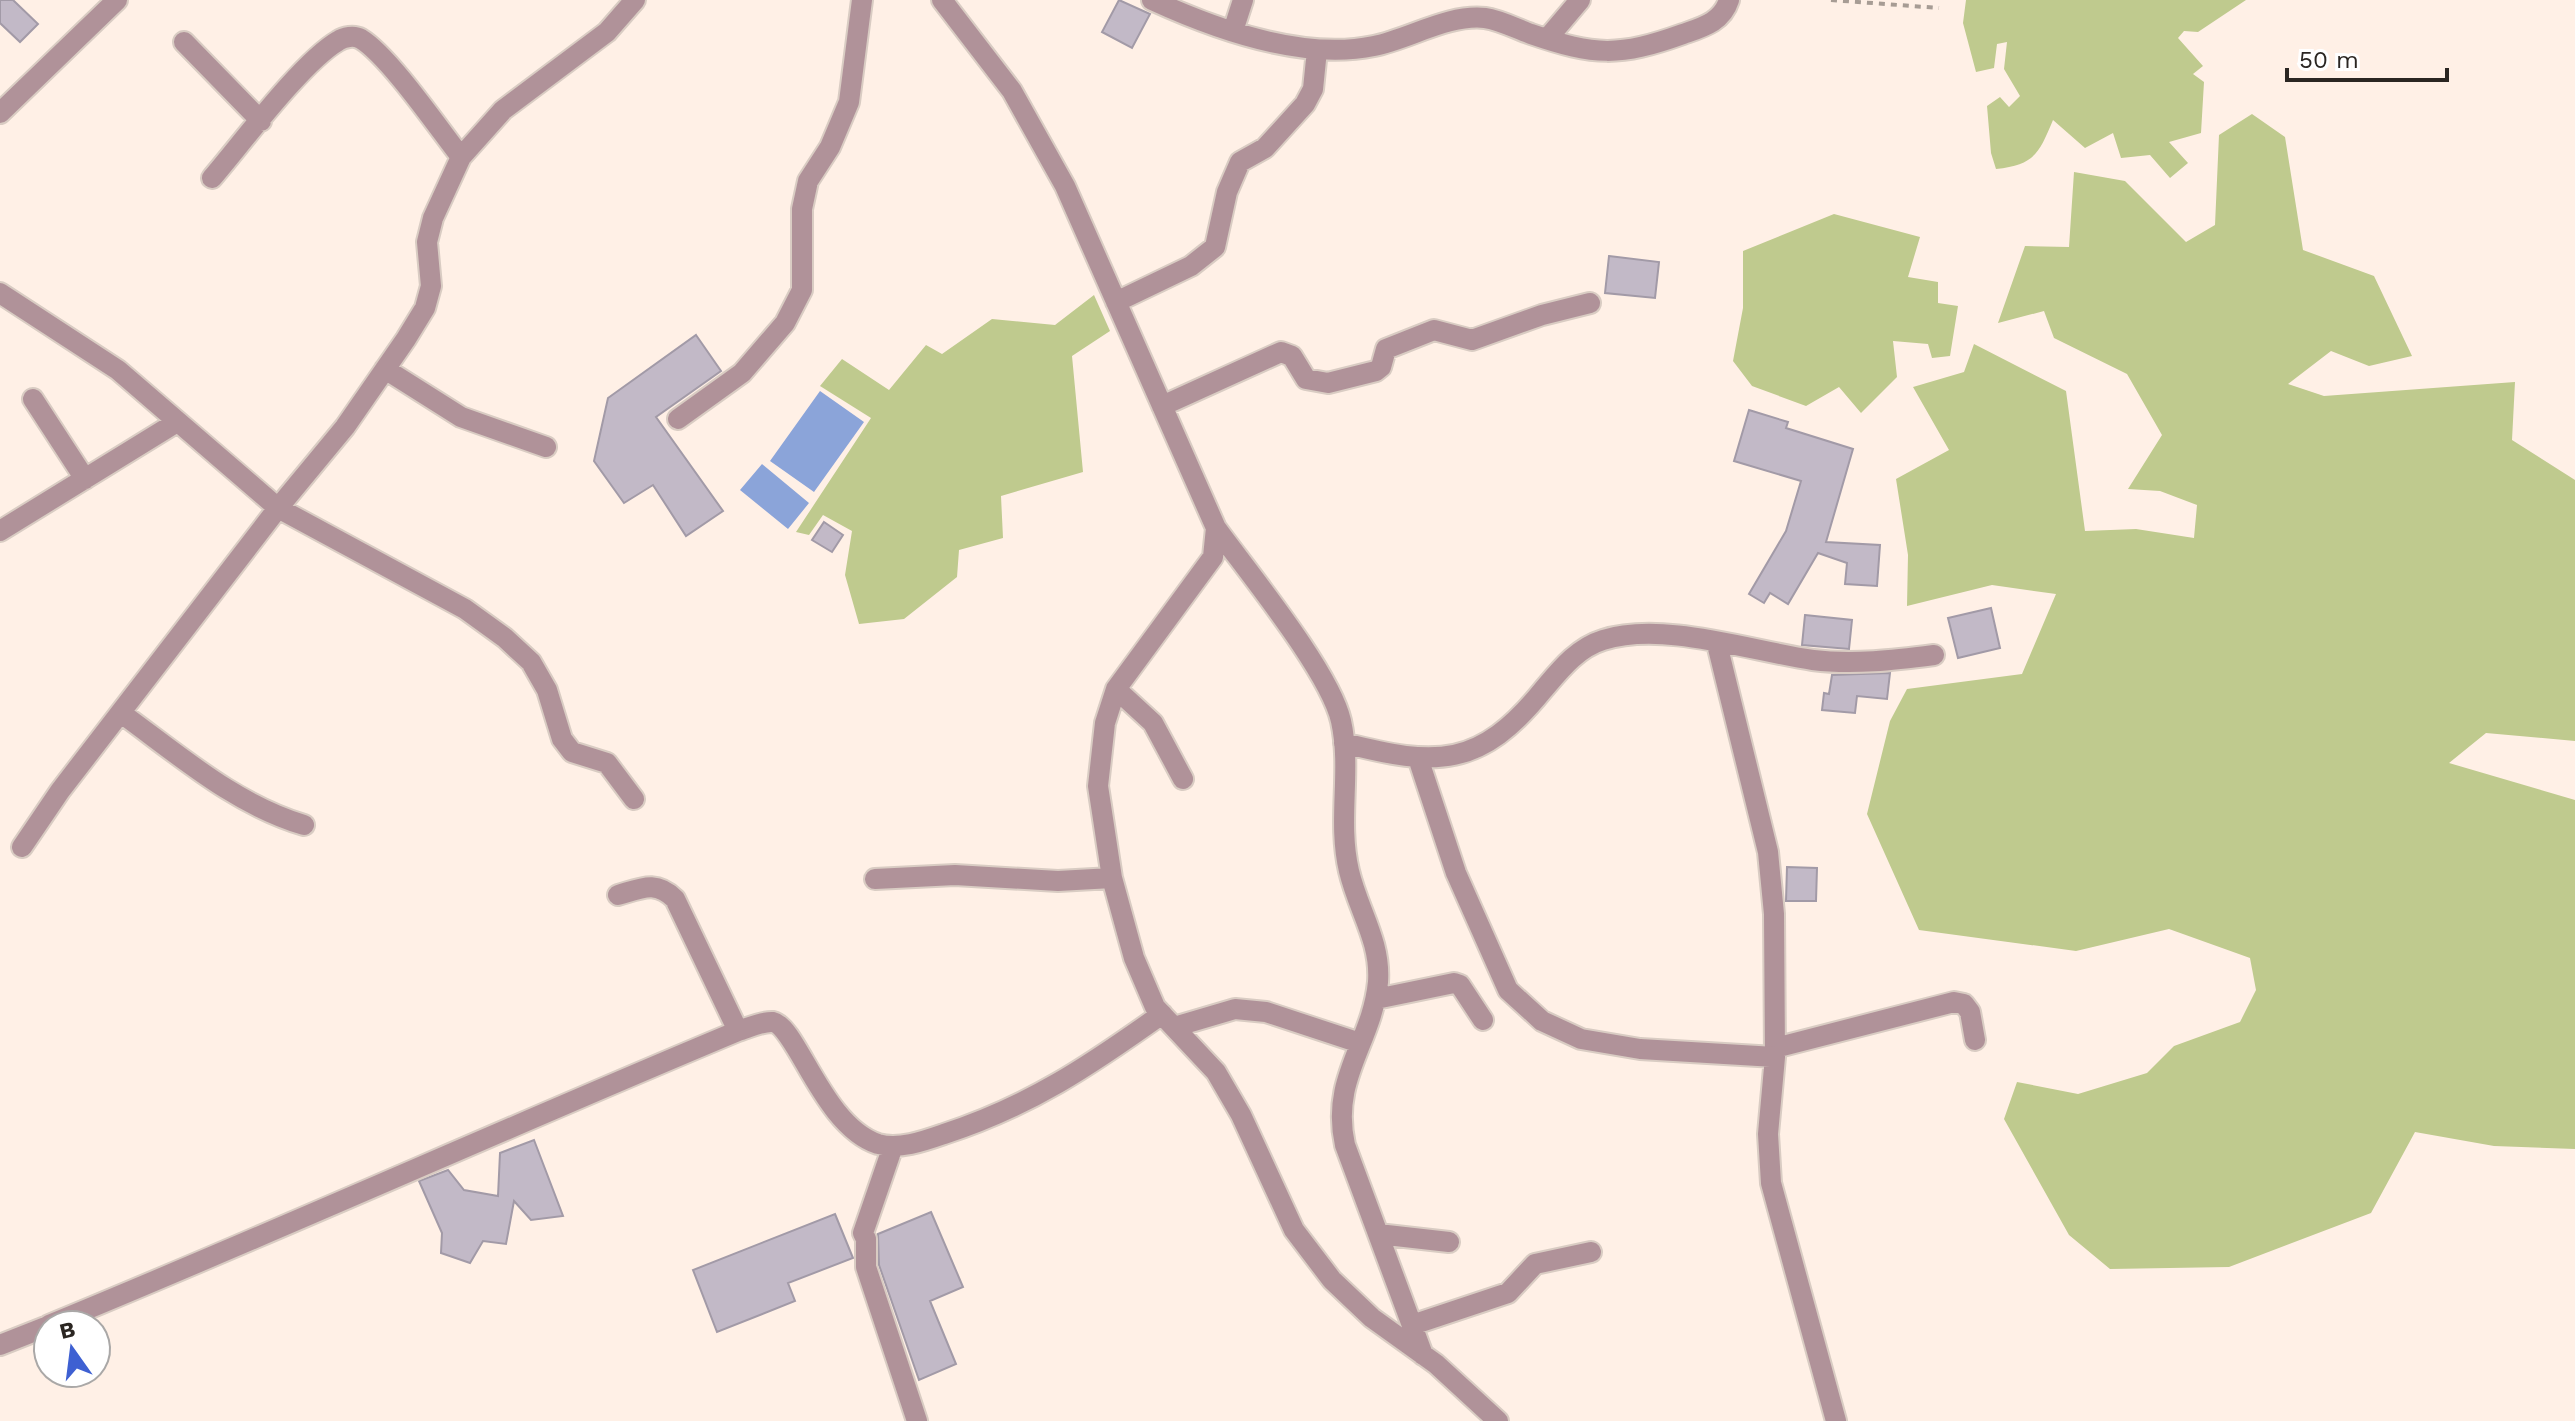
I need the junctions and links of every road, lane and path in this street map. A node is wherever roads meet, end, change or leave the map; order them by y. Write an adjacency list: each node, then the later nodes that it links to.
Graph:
1 (117, 0): 15 (street)
2 (635, 0): 17 (street)
3 (862, 0): 25 (street)
4 (942, 0): 20 (street)
5 (1152, 0): 11 (street)
6 (1243, 0): 11 (street)
7 (1580, 0): 12 (street)
8 (1729, 0): 12 (street)
9 (1831, 0): 10 (path)
10 (1939, 8)
11 (1233, 31): 14 (street)
12 (1547, 39): 14 (street)
13 (184, 42): 16 (street)
14 (1317, 50): 20 (street)
15 (0, 113)
16 (261, 121): 17 (street); 18 (street)
17 (461, 157): 22 (street)
18 (212, 178)
19 (0, 293): 26 (street)
20 (1116, 302): 24 (street)
21 (1590, 303): 24 (street)
22 (385, 369): 27 (street); 29 (street)
23 (33, 399): 28 (street)
24 (1162, 406): 30 (street)
25 (678, 419)
26 (177, 422): 28 (street); 29 (street)
27 (546, 447)
28 (85, 479): 31 (street)
29 (278, 508): 35 (street); 39 (street)
30 (1216, 528): 34 (street); 36 (street)
31 (0, 531)
32 (1713, 643): 33 (street); 37 (street); 51 (street)
33 (1934, 655)
34 (1116, 689): 38 (street); 42 (street)
35 (121, 713): 40 (street); 41 (street)
36 (1344, 743): 37 (street); 45 (street)
37 (1418, 758): 51 (street)
38 (1183, 779)
39 (634, 799)
40 (304, 825)
41 (22, 847)
42 (1112, 878): 43 (street); 46 (street)
43 (875, 879)
44 (618, 895): 48 (street)
45 (1376, 999): 47 (street); 50 (street)
46 (1168, 1020): 50 (street); 52 (street); 60 (street)
47 (1483, 1020)
48 (738, 1031): 52 (street); 56 (street)
49 (1975, 1040): 51 (street)
50 (1360, 1043): 53 (street)
51 (1771, 1054): 63 (street)
52 (893, 1146): 61 (street)
53 (1378, 1234): 54 (street); 57 (street)
54 (1449, 1242)
55 (1591, 1252): 57 (street)
56 (86, 1309)
57 (1412, 1325): 60 (street)
58 (32, 1332): 59 (street)
59 (0, 1345)
60 (1423, 1355): 62 (street)
61 (917, 1421)
62 (1498, 1421)
63 (1836, 1421)

